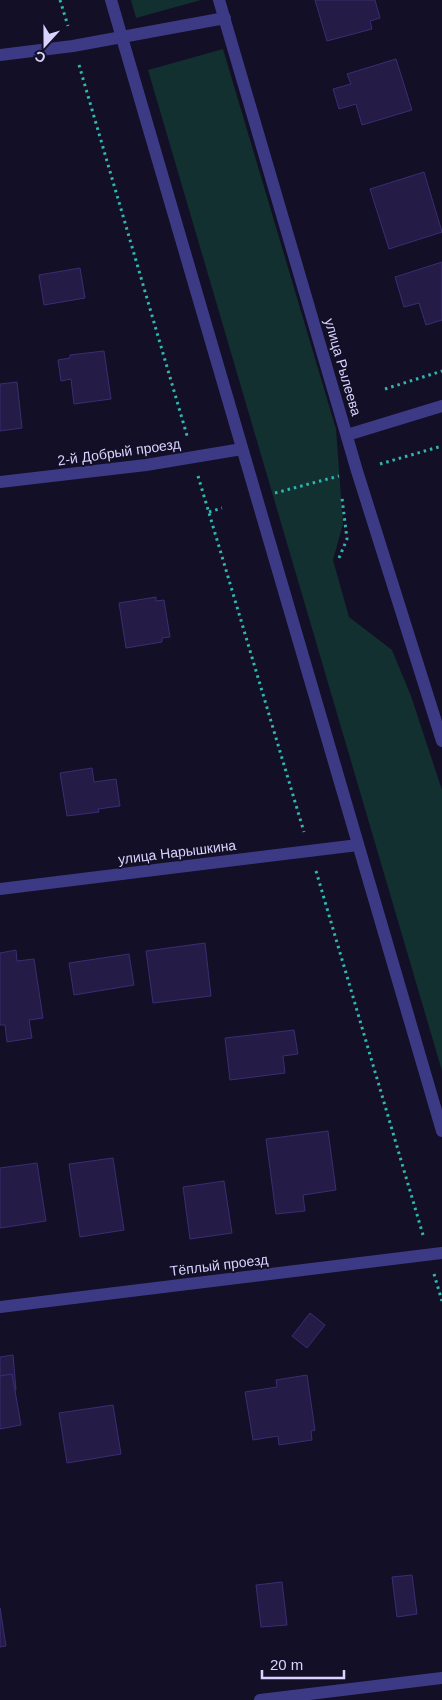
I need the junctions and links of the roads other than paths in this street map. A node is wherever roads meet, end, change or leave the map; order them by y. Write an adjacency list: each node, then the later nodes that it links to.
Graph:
1 (111, 0): 4 (street)
2 (219, 0): 3 (street, улица Рылеева)
3 (225, 18): 4 (street); 7 (street, улица Рылеева)
4 (122, 38): 5 (street); 8 (street)
5 (0, 55)
6 (442, 406): 7 (street)
7 (347, 435): 10 (street, улица Рылеева)
8 (242, 450): 9 (street, 2-й Добрый проезд); 11 (street)
9 (0, 482)
10 (442, 741)
11 (358, 845): 12 (street, улица Нарышкина); 13 (street)
12 (0, 889)
13 (442, 1131)
14 (442, 1253): 15 (street, Тёплый проезд)
15 (0, 1307)
16 (442, 1678): 17 (street)
17 (260, 1700)

